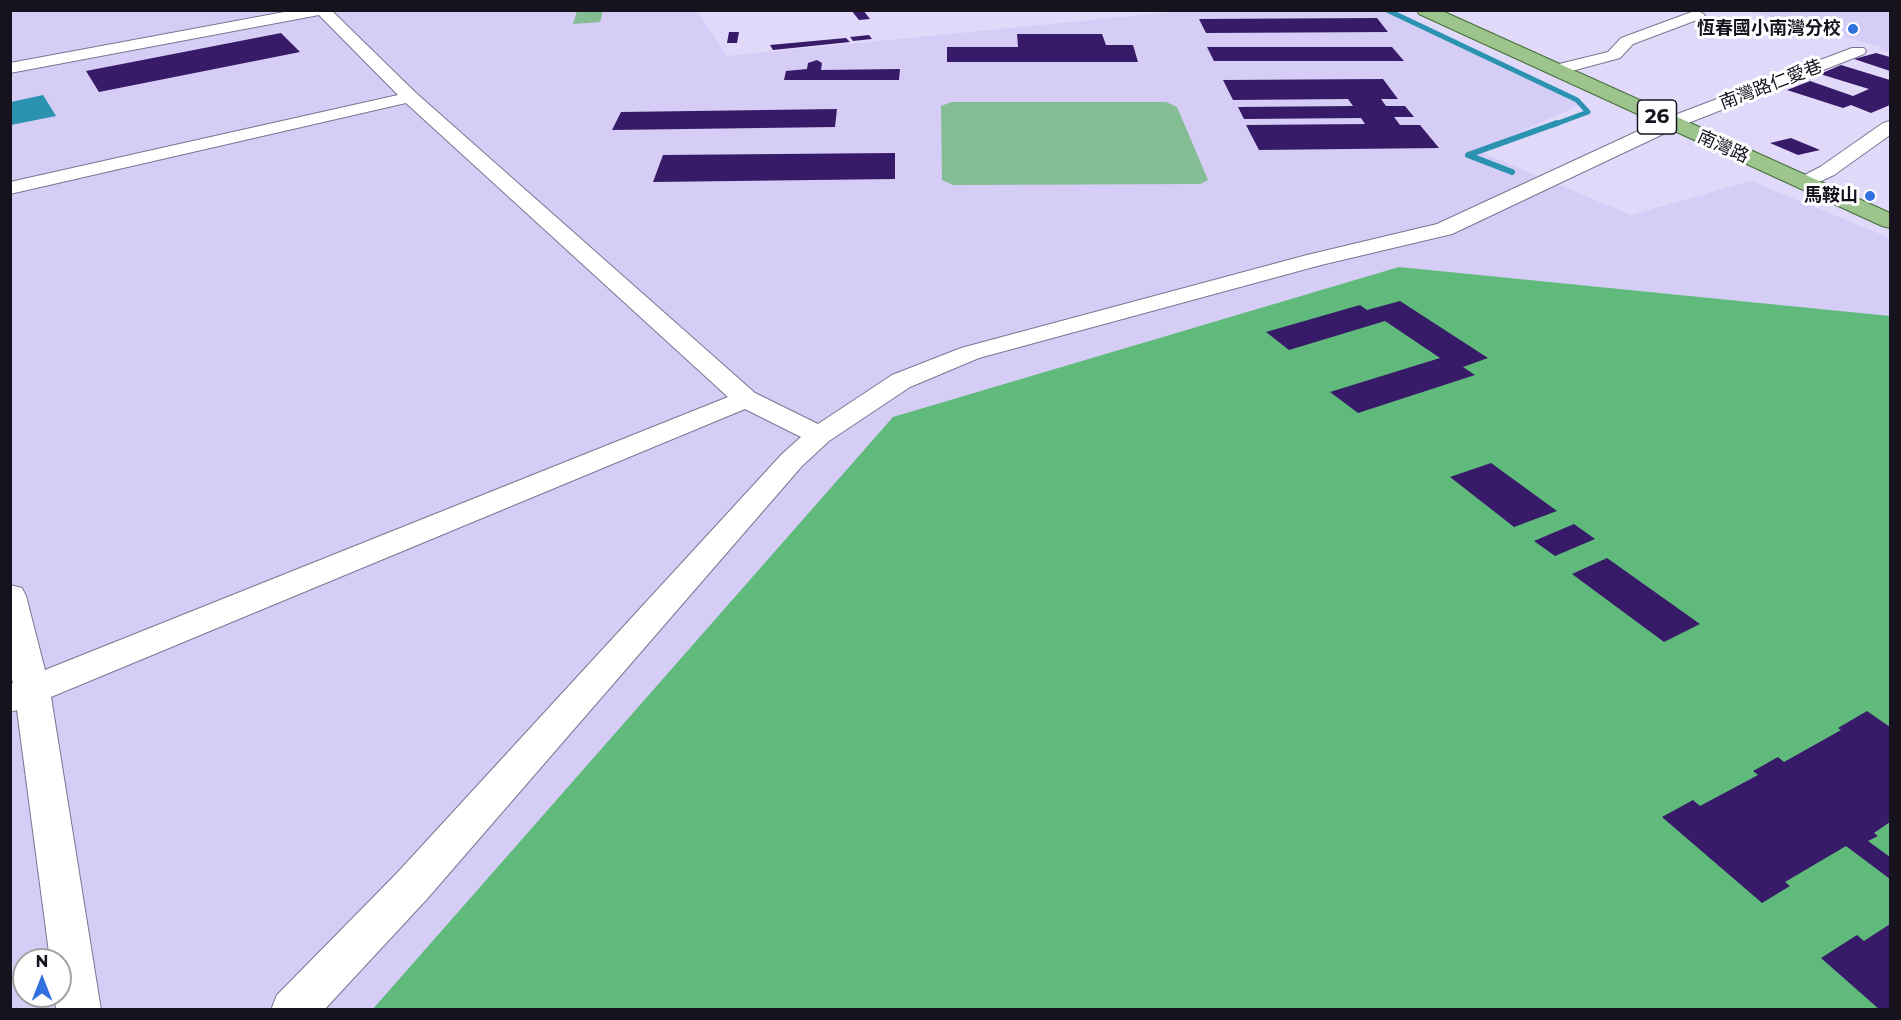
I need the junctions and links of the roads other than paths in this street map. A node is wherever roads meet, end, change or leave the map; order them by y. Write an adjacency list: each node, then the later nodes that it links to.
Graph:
1 (1425, 10): 6 (main road, 南灣路 / 26)
2 (1442, 10): 6 (main road, 南灣路 / 26)
3 (1697, 15): 6 (street)
4 (1858, 51): 8 (street, 南灣路仁愛巷)
5 (10, 68): 7 (street)
6 (1563, 69): 8 (main road, 南灣路 / 26)
7 (410, 97): 11 (street); 14 (street)
8 (1677, 121): 10 (main road, 南灣路 / 26); 15 (street, 南灣路仁愛巷)
9 (1890, 127): 10 (street)
10 (1810, 180): 12 (main road, 南灣路 / 26); 13 (main road, 南灣路 / 26)
11 (10, 188)
12 (1890, 210)
13 (1890, 221)
14 (746, 399): 15 (street); 17 (street)
15 (819, 435): 19 (street, 南灣路仁愛巷)
16 (10, 596): 17 (street)
17 (21, 694): 18 (street)
18 (79, 1010)
19 (293, 1010)

